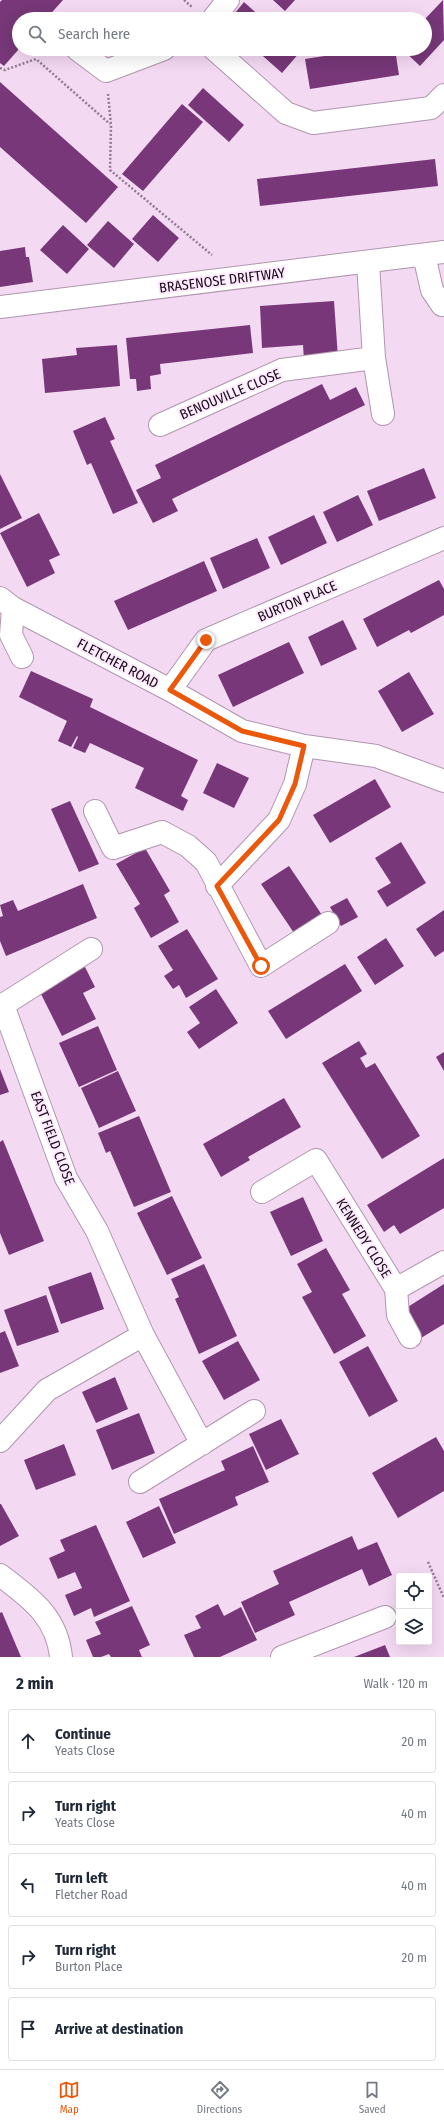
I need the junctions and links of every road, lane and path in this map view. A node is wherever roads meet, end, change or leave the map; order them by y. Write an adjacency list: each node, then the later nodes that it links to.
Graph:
1 (228, 0): 2 (street)
2 (219, 12)
3 (86, 56): 7 (street)
4 (146, 56): 7 (street)
5 (222, 56): 8 (street)
6 (0, 68): 9 (path)
7 (106, 71): 9 (path)
8 (444, 95)
9 (111, 125): 12 (path)
10 (434, 254): 11 (street, BRASENOSE DRIFTWAY); 13 (street)
11 (368, 263): 12 (street, BRASENOSE DRIFTWAY); 15 (street)
12 (238, 278): 14 (street, BRASENOSE DRIFTWAY)
13 (442, 305)
14 (0, 307)
15 (374, 358): 16 (street); 17 (street, BENOUVILLE CLOSE)
16 (383, 414)
17 (160, 424)
18 (444, 538): 21 (street, BURTON PLACE)
19 (6, 603): 20 (street); 21 (street, FLETCHER ROAD)
20 (22, 657)
21 (170, 690): 22 (street, FLETCHER ROAD)
22 (304, 746): 23 (street, FLETCHER ROAD); 25 (street)
23 (444, 781)
24 (95, 811): 25 (street)
25 (217, 886): 26 (street)
26 (328, 923)
27 (91, 949): 28 (street)
28 (2, 1006): 32 (street, EAST FIELD CLOSE)
29 (262, 1192): 31 (street, KENNEDY CLOSE)
30 (444, 1262): 31 (street, KENNEDY CLOSE)
31 (396, 1289): 33 (street)
32 (143, 1335): 35 (street); 36 (street, EAST FIELD CLOSE)
33 (410, 1337)
34 (254, 1411): 36 (street)
35 (0, 1441)
36 (202, 1444): 37 (street)
37 (140, 1482)
38 (428, 1562): 40 (path)
39 (0, 1575): 43 (street)
40 (444, 1598)
41 (385, 1617): 42 (street)
42 (309, 1652): 44 (street)
43 (61, 1657)
44 (282, 1657)

